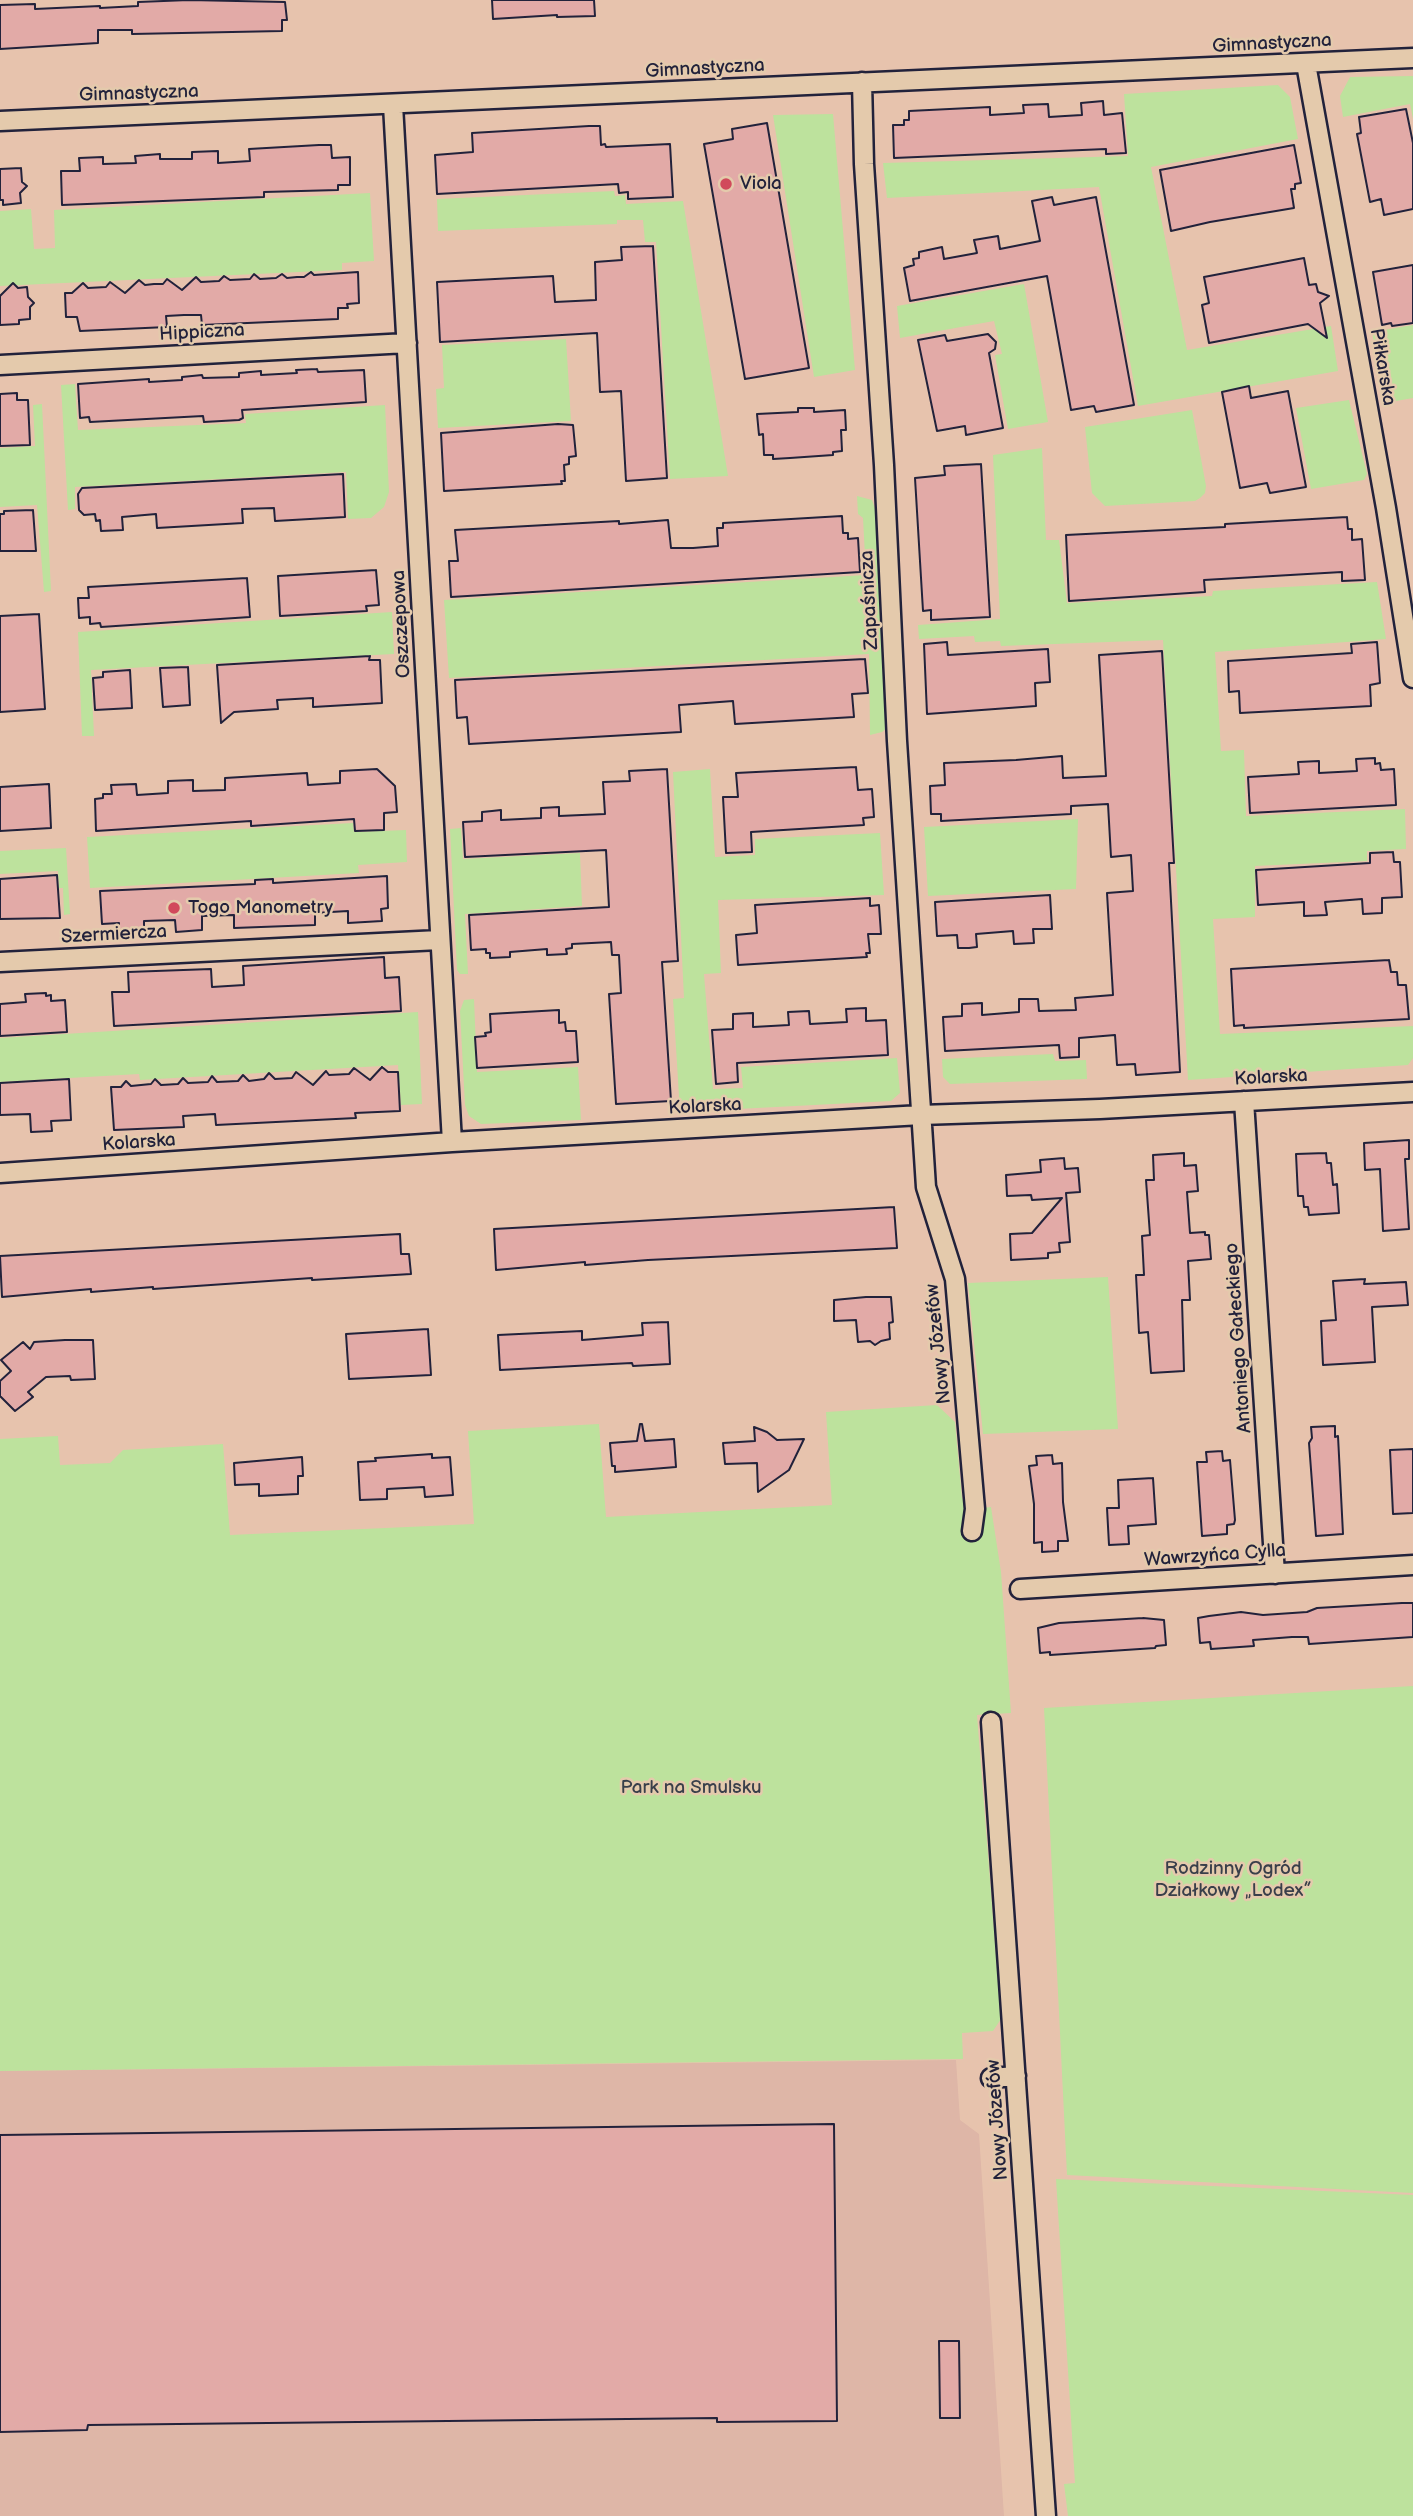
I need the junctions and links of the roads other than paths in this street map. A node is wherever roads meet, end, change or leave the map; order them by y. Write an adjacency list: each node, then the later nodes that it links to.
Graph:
1 (1413, 58): 2 (street, Gimnastyczna)
2 (1306, 64): 3 (street, Gimnastyczna); 8 (street, Piłkarska)
3 (862, 82): 4 (street, Gimnastyczna); 13 (street, Zapaśnicza)
4 (393, 105): 5 (street, Gimnastyczna); 6 (street, Oszczepowa)
5 (0, 121)
6 (407, 343): 7 (street, Hippiczna); 9 (street, Oszczepowa)
7 (0, 365)
8 (1413, 678)
9 (439, 940): 10 (street, Szermiercza); 14 (street, Oszczepowa)
10 (0, 962)
11 (1413, 1092): 12 (street, Kolarska)
12 (1244, 1101): 13 (street, Kolarska); 18 (street, Antoniego Gałeckiego)
13 (921, 1115): 14 (street, Kolarska); 16 (street, Nowy Józefów)
14 (452, 1142): 15 (street, Kolarska)
15 (0, 1172)
16 (972, 1531)
17 (1413, 1565): 18 (street, Wawrzyńca Cylla)
18 (1275, 1574): 19 (street, Wawrzyńca Cylla)
19 (1020, 1590)
20 (991, 1722): 21 (street, Nowy Józefów)
21 (1016, 2076): 22 (street); 23 (street, Nowy Józefów)
22 (991, 2078)
23 (1046, 2516)

